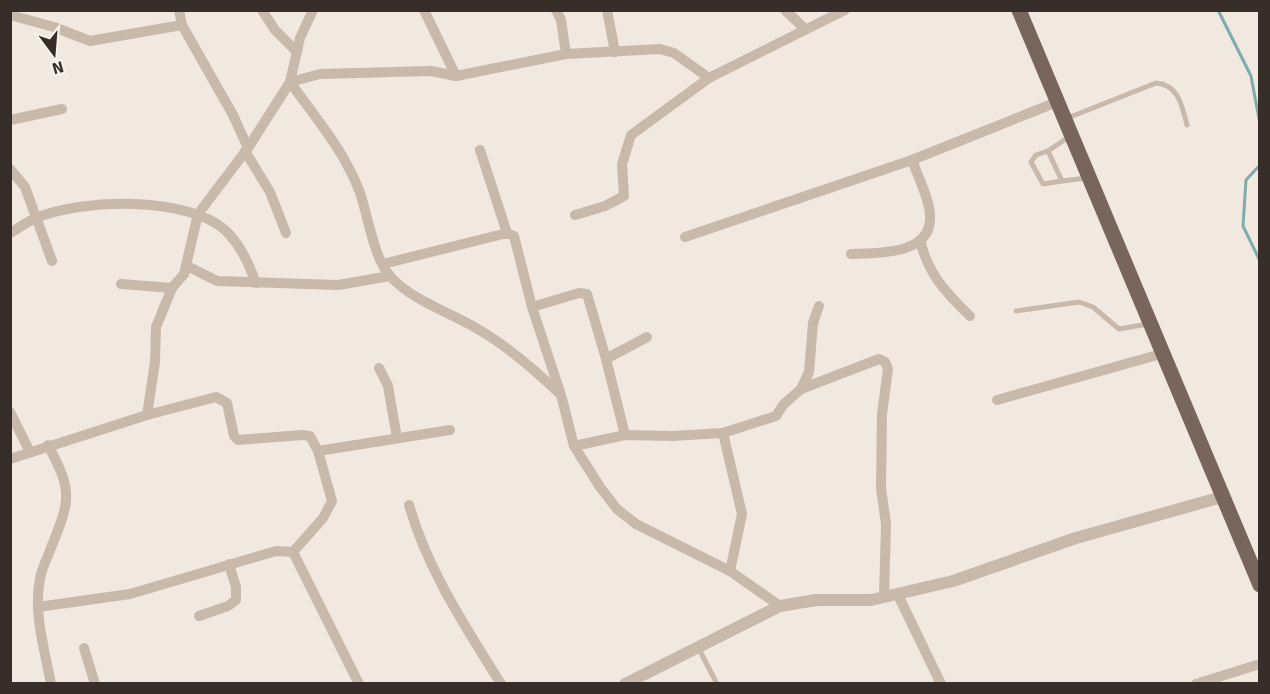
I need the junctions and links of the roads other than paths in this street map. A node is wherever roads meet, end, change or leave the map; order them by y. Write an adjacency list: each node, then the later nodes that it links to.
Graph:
1 (179, 10): 11 (street)
2 (262, 10): 13 (street)
3 (313, 10): 13 (street)
4 (424, 10): 16 (street)
5 (556, 10): 15 (street)
6 (607, 10): 14 (street)
7 (785, 10): 12 (street)
8 (844, 10): 12 (street)
9 (1019, 10): 19 (main road)
10 (10, 15): 11 (street)
11 (182, 25): 25 (street)
12 (804, 28): 17 (street)
13 (296, 51): 18 (street)
14 (615, 52): 15 (street); 17 (street)
15 (567, 54): 16 (street)
16 (456, 76): 18 (street)
17 (709, 78): 33 (street)
18 (290, 82): 25 (street); 42 (street)
19 (1057, 102): 21 (main road); 28 (street)
20 (62, 109): 22 (street)
21 (1064, 119): 23 (lane); 24 (main road)
22 (10, 120)
23 (1188, 125)
24 (1071, 136): 27 (lane); 30 (main road)
25 (246, 150): 32 (street); 36 (street)
26 (480, 150): 37 (street)
27 (1048, 151): 31 (lane); 31 (lane)
28 (912, 160): 38 (street); 39 (street)
29 (10, 169): 34 (street)
30 (1088, 178): 31 (lane); 52 (main road)
31 (1062, 181)
32 (198, 214): 34 (street); 43 (street); 45 (street)
33 (574, 215)
34 (35, 218): 35 (street); 41 (street)
35 (10, 233)
36 (286, 233)
37 (507, 233): 42 (street); 49 (street)
38 (685, 237)
39 (920, 240): 40 (street); 51 (street)
40 (851, 254)
41 (52, 261)
42 (383, 264): 44 (street)
43 (187, 266): 45 (street); 47 (street)
44 (390, 276): 45 (street); 58 (street)
45 (256, 283)
46 (121, 284): 47 (street)
47 (172, 288): 61 (street)
48 (819, 306): 57 (street)
49 (532, 307): 55 (street); 58 (street)
50 (1016, 311): 52 (lane)
51 (970, 316)
52 (1148, 324): 54 (main road)
53 (647, 337): 55 (street)
54 (1161, 354): 59 (street); 71 (main road)
55 (606, 359): 64 (street)
56 (379, 368): 65 (street)
57 (801, 389): 63 (street); 78 (street)
58 (561, 395): 67 (street)
59 (997, 400)
60 (10, 412): 69 (street)
61 (147, 415): 66 (street); 68 (street)
62 (450, 430): 65 (street)
63 (723, 433): 64 (street); 75 (street)
64 (625, 435): 67 (street)
65 (397, 438): 68 (street)
66 (48, 445): 69 (street); 80 (street)
67 (574, 446): 75 (street)
68 (318, 451): 73 (street)
69 (30, 452): 70 (street)
70 (10, 459)
71 (1222, 497): 76 (main road); 77 (street)
72 (409, 506): 89 (street)
73 (292, 552): 74 (street); 88 (street)
74 (229, 564): 80 (street); 81 (street)
75 (730, 571): 79 (street)
76 (1260, 585)
77 (898, 595): 78 (street); 92 (street)
78 (884, 597): 79 (street)
79 (780, 606): 82 (street)
80 (38, 607): 86 (street)
81 (199, 616)
82 (698, 647): 85 (street); 91 (lane)
83 (84, 648): 87 (street)
84 (1260, 664): 93 (street)
85 (642, 680): 90 (street)
86 (51, 684)
87 (95, 684)
88 (359, 684)
89 (501, 684)
90 (625, 684)
91 (717, 684)
92 (941, 684)
93 (1196, 684)

